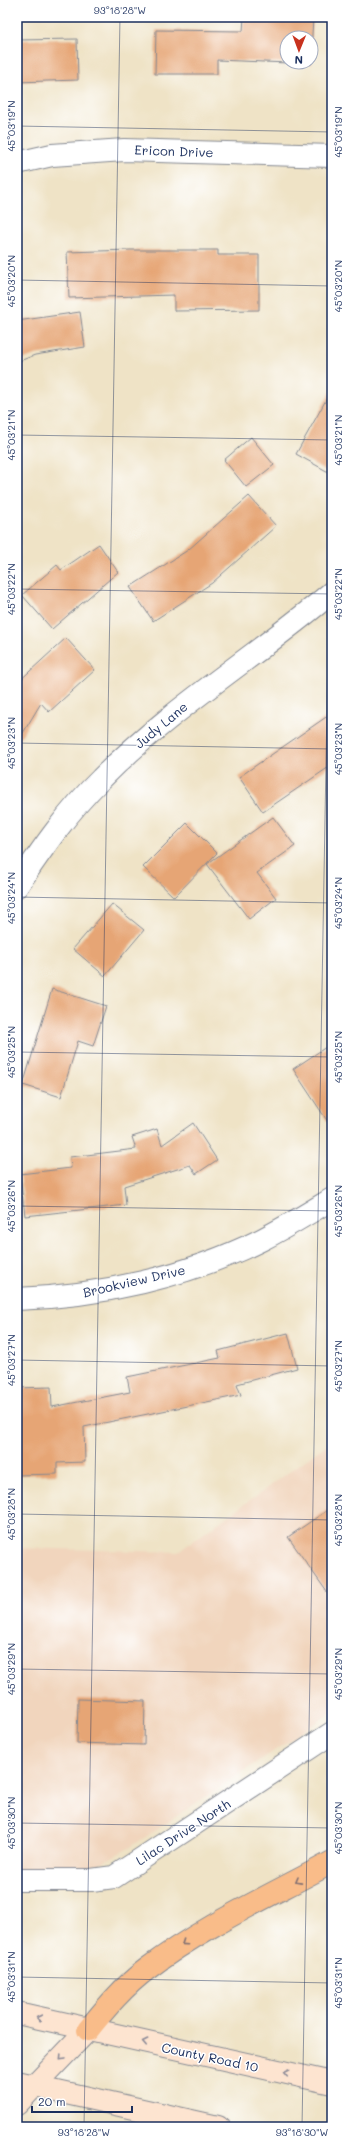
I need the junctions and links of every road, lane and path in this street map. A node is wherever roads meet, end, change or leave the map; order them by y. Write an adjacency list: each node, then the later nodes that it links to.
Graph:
1 (332, 156): 2 (street, Ericon Drive)
2 (17, 163)
3 (332, 592): 4 (street, Judy Lane)
4 (17, 886)
5 (332, 1199): 6 (street, Brookview Drive)
6 (17, 1299)
7 (332, 1733): 9 (street, Lilac Drive North)
8 (332, 1862): 11 (highway, one-way to 11)
9 (17, 1880)
10 (17, 2013): 11 (main road, County Road 10, one-way to 10)
11 (88, 2030): 12 (main road, County Road 10, one-way to 11); 13 (main road, one-way to 13)
12 (332, 2083)
13 (26, 2084): 14 (main road); 15 (main road)
14 (17, 2104)
15 (218, 2127)

